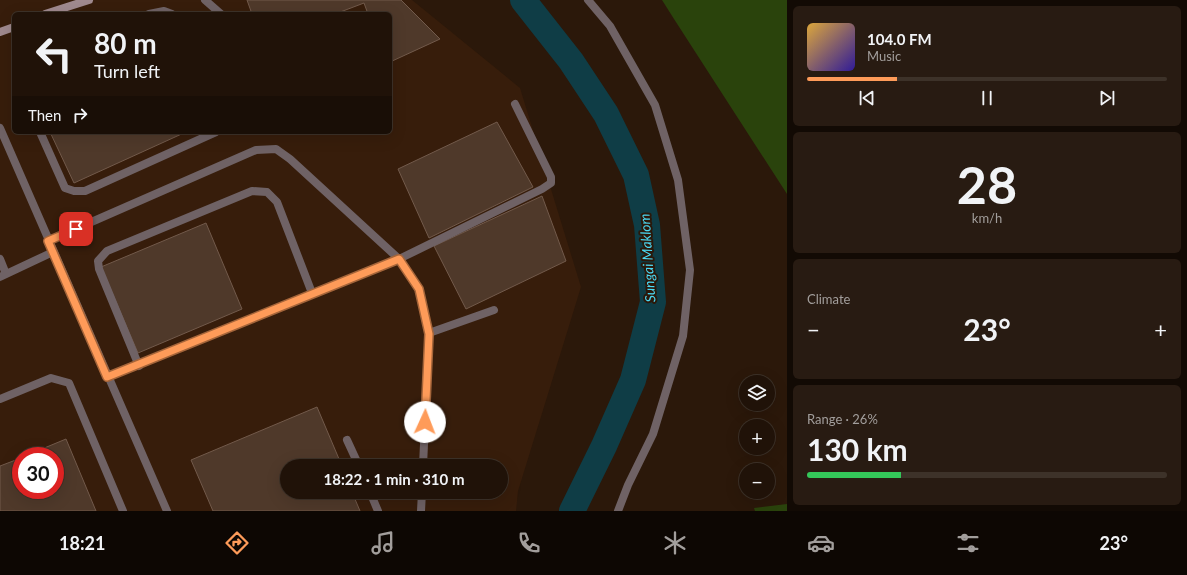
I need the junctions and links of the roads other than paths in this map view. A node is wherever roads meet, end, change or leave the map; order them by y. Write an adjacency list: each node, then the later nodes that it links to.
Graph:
1 (89, 0): 4 (main road)
2 (205, 0): 5 (street)
3 (588, 0): 32 (street)
4 (51, 12)
5 (219, 12)
6 (12, 27): 7 (main road)
7 (0, 32)
8 (515, 104): 15 (street)
9 (0, 128): 12 (street)
10 (41, 134): 11 (street)
11 (212, 134)
12 (48, 241): 13 (street); 15 (street)
13 (53, 252): 16 (street); 21 (street)
14 (0, 259): 16 (street)
15 (399, 259): 17 (street); 19 (street)
16 (3, 276)
17 (312, 293): 20 (street); 20 (street)
18 (494, 310): 19 (street)
19 (429, 334): 25 (street)
20 (139, 366): 21 (street)
21 (107, 377): 29 (street)
22 (0, 399): 28 (street)
23 (347, 440): 24 (street)
24 (356, 459)
25 (423, 459)
26 (373, 499): 30 (street)
27 (422, 499): 31 (street)
28 (123, 511)
29 (167, 511)
30 (378, 511)
31 (421, 511)
32 (618, 511)

